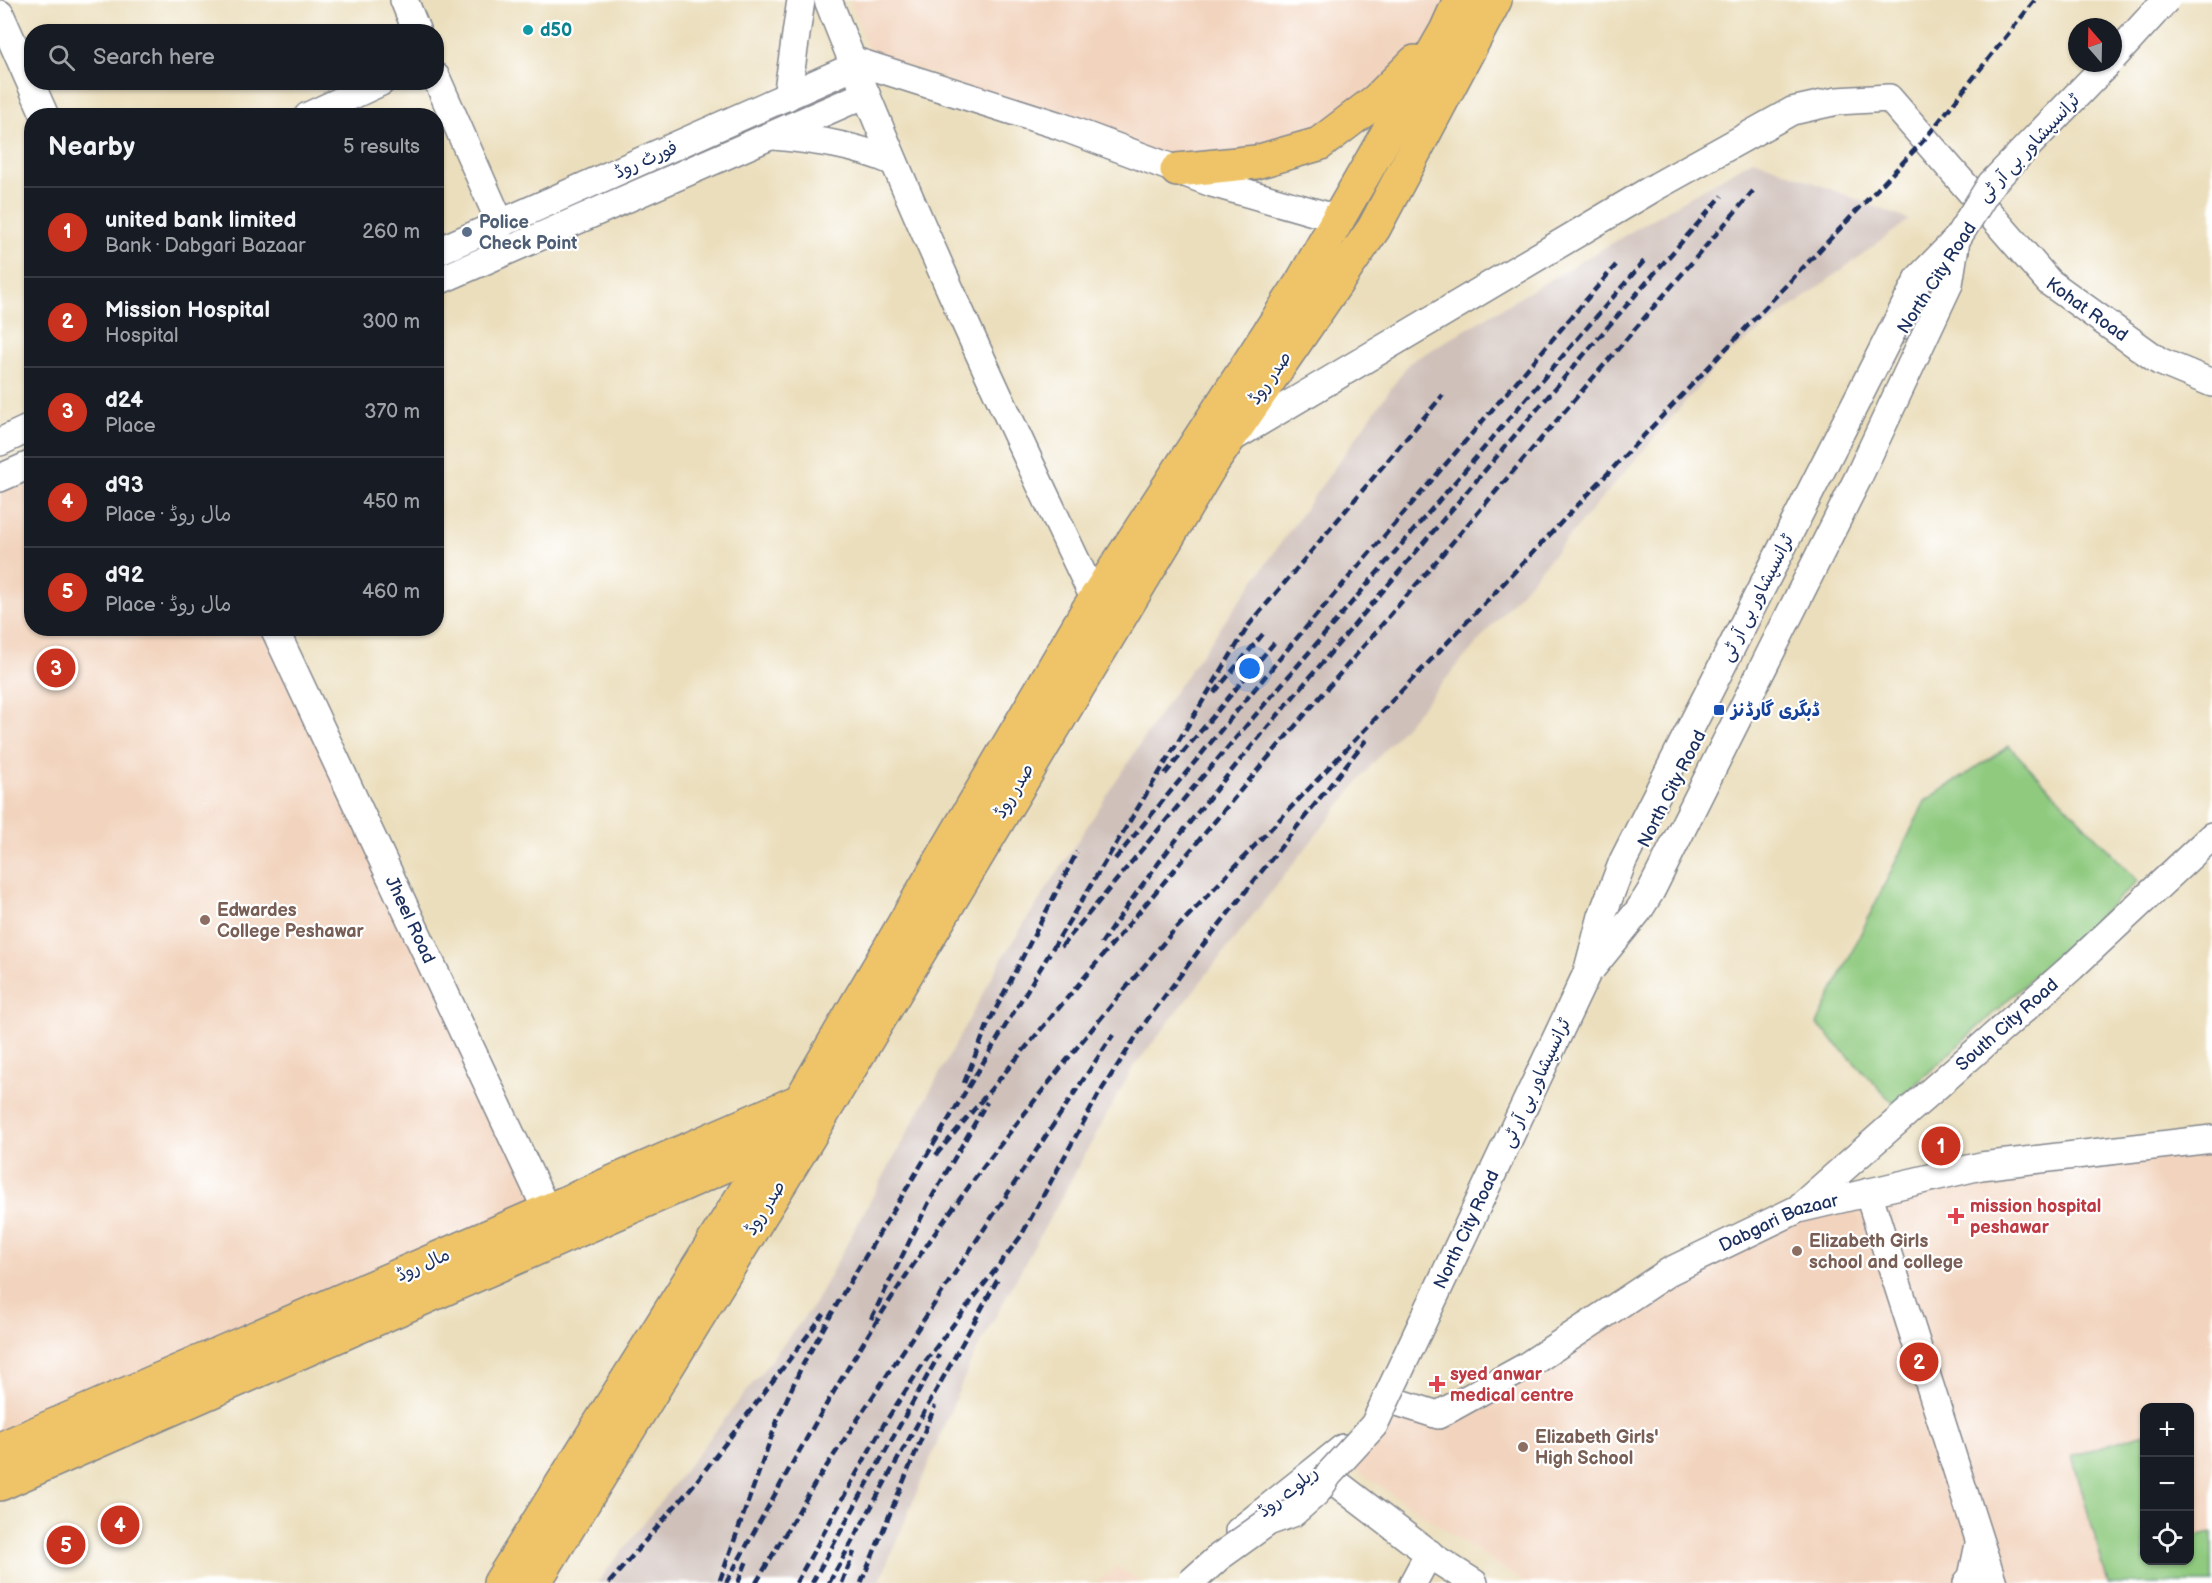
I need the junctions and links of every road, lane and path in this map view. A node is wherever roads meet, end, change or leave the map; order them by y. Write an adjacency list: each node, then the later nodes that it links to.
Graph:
1 (404, 0): 8 (street)
2 (801, 0): 19 (street)
3 (828, 0): 11 (street)
4 (1460, 0): 9 (main road, صدر روڈ)
5 (1495, 0): 33 (main road, صدر روڈ)
6 (2166, 0): 10 (street, bridge)
7 (0, 14): 12 (street)
8 (414, 24)
9 (1446, 31): 24 (main road); 26 (main road, صدر روڈ)
10 (2122, 49)
11 (853, 63): 18 (street); 19 (street, فورٹ روڈ); 24 (street)
12 (24, 68)
13 (2100, 72): 28 (street, ٹرانسپشاور بی آر ٹی, bridge)
14 (2101, 72): 25 (street, North City Road)
15 (34, 90): 20 (street)
16 (364, 90): 21 (street)
17 (442, 90): 27 (street)
18 (866, 94): 22 (street, فورٹ روڈ); 23 (street)
19 (788, 97): 27 (street, فورٹ روڈ)
20 (41, 108)
21 (325, 108)
22 (770, 136): 23 (street); 30 (street, فورٹ روڈ)
23 (894, 162): 37 (street)
24 (1177, 170): 26 (street)
25 (1983, 206): 31 (street, Kohat Road); 33 (street, Kohat Road); 48 (street, North City Road)
26 (1338, 219): 37 (main road, صدر روڈ)
27 (501, 225): 29 (street, فورٹ روڈ)
28 (1956, 240): 40 (street, ٹرانسپشاور بی آر ٹی, bridge); 40 (street, ٹرانسپشاور بی آر ٹی, bridge)
29 (444, 249)
30 (444, 279)
31 (2212, 382)
32 (24, 431): 34 (street)
33 (1227, 441): 41 (main road, صدر روڈ)
34 (0, 442)
35 (24, 468): 36 (street)
36 (0, 478)
37 (1095, 600): 42 (main road, صدر روڈ)
38 (277, 636): 47 (street, Jheel Road)
39 (2212, 836): 46 (street, South City Road)
40 (1587, 974): 57 (street, ٹرانسپشاور بی آر ٹی, bridge)
41 (844, 1077): 42 (main road, مال روڈ)
42 (809, 1111): 44 (main road, صدر روڈ); 47 (main road, مال روڈ); 55 (main road, صدر روڈ)
43 (2212, 1139): 45 (street, Dabgari Bazaar)
44 (775, 1144): 51 (main road, مال روڈ); 54 (main road, صدر روڈ)
45 (1868, 1192): 46 (street, Dabgari Bazaar); 52 (street)
46 (1798, 1209): 48 (street, Dabgari Bazaar)
47 (547, 1211): 49 (main road, مال روڈ)
48 (1391, 1401): 50 (street, ریلوے روڈ)
49 (0, 1449)
50 (1318, 1469): 53 (street); 56 (street, ریلوے روڈ)
51 (0, 1484)
52 (1980, 1540): 60 (street); 61 (street)
53 (1429, 1553): 58 (street); 59 (street)
54 (500, 1583)
55 (534, 1583)
56 (1185, 1583)
57 (1190, 1583)
58 (1413, 1583)
59 (1474, 1583)
60 (1967, 1583)
61 (1993, 1583)

